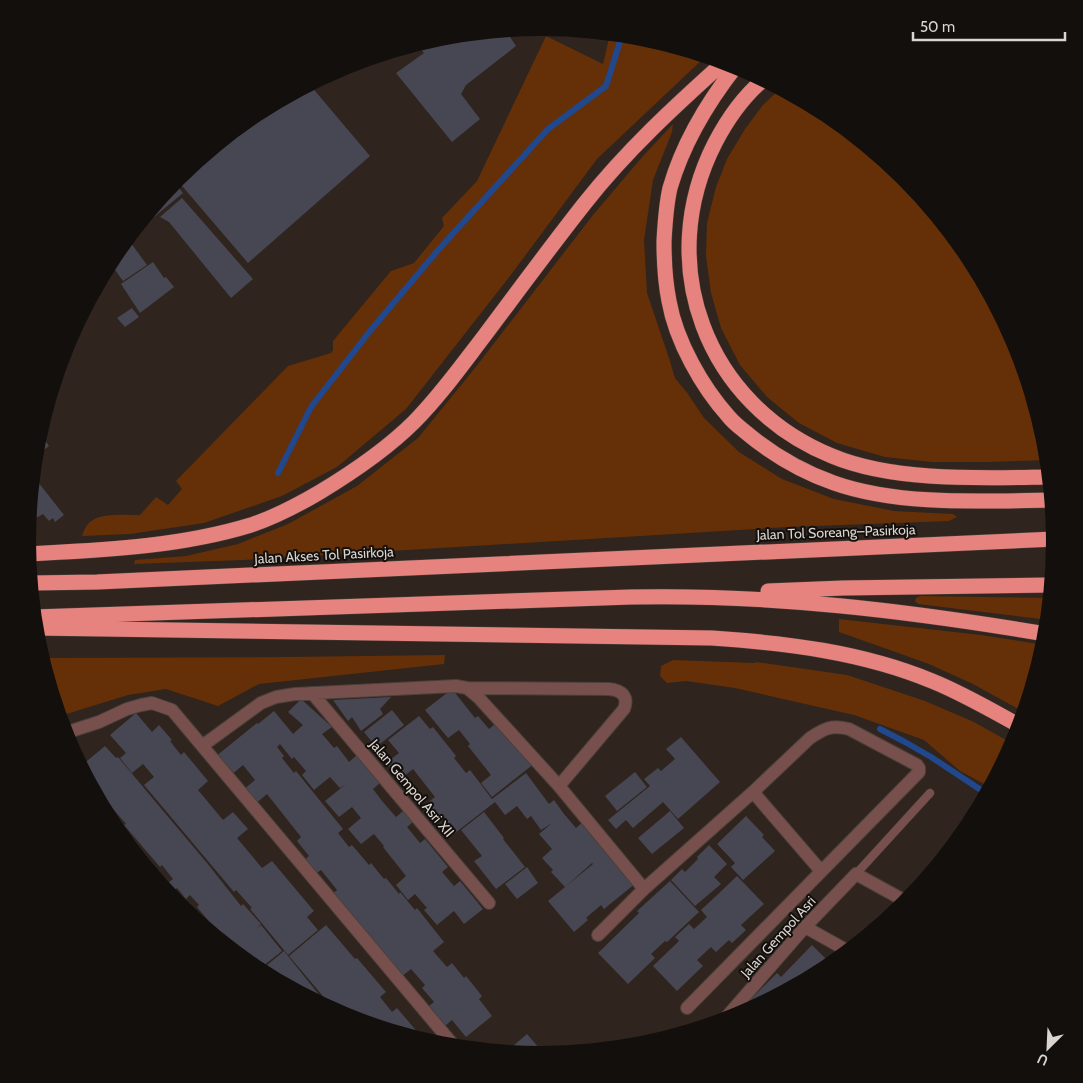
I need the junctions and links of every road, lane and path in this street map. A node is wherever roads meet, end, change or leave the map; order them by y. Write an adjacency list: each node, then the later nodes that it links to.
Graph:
1 (717, 68): 7 (highway)
2 (730, 73): 5 (highway)
3 (758, 85): 4 (highway)
4 (1042, 477)
5 (1045, 500)
6 (1047, 539): 8 (highway, Jalan Tol Soreang–Pasirkoja)
7 (36, 554)
8 (618, 558): 9 (highway, Jalan Akses Tol Pasirkoja)
9 (38, 583)
10 (1045, 585): 11 (highway)
11 (617, 597): 12 (highway); 14 (highway)
12 (42, 617)
13 (44, 628): 17 (highway)
14 (1038, 633)
15 (467, 688): 16 (street); 20 (street); 20 (street)
16 (312, 693): 19 (street); 27 (street, Jalan Gempol Asri XII)
17 (1013, 722)
18 (73, 731): 19 (street)
19 (202, 746): 33 (street)
20 (559, 786): 25 (street)
21 (753, 792): 23 (street); 23 (street); 25 (street)
22 (930, 793): 24 (lane)
23 (821, 871): 31 (street)
24 (856, 874): 26 (street); 28 (street, Jalan Gempol Asri)
25 (644, 889): 29 (street)
26 (900, 898)
27 (489, 903)
28 (806, 928): 30 (street); 32 (street, Jalan Gempol Asri)
29 (598, 935)
30 (842, 947)
31 (687, 1008)
32 (734, 1008)
33 (447, 1038)

